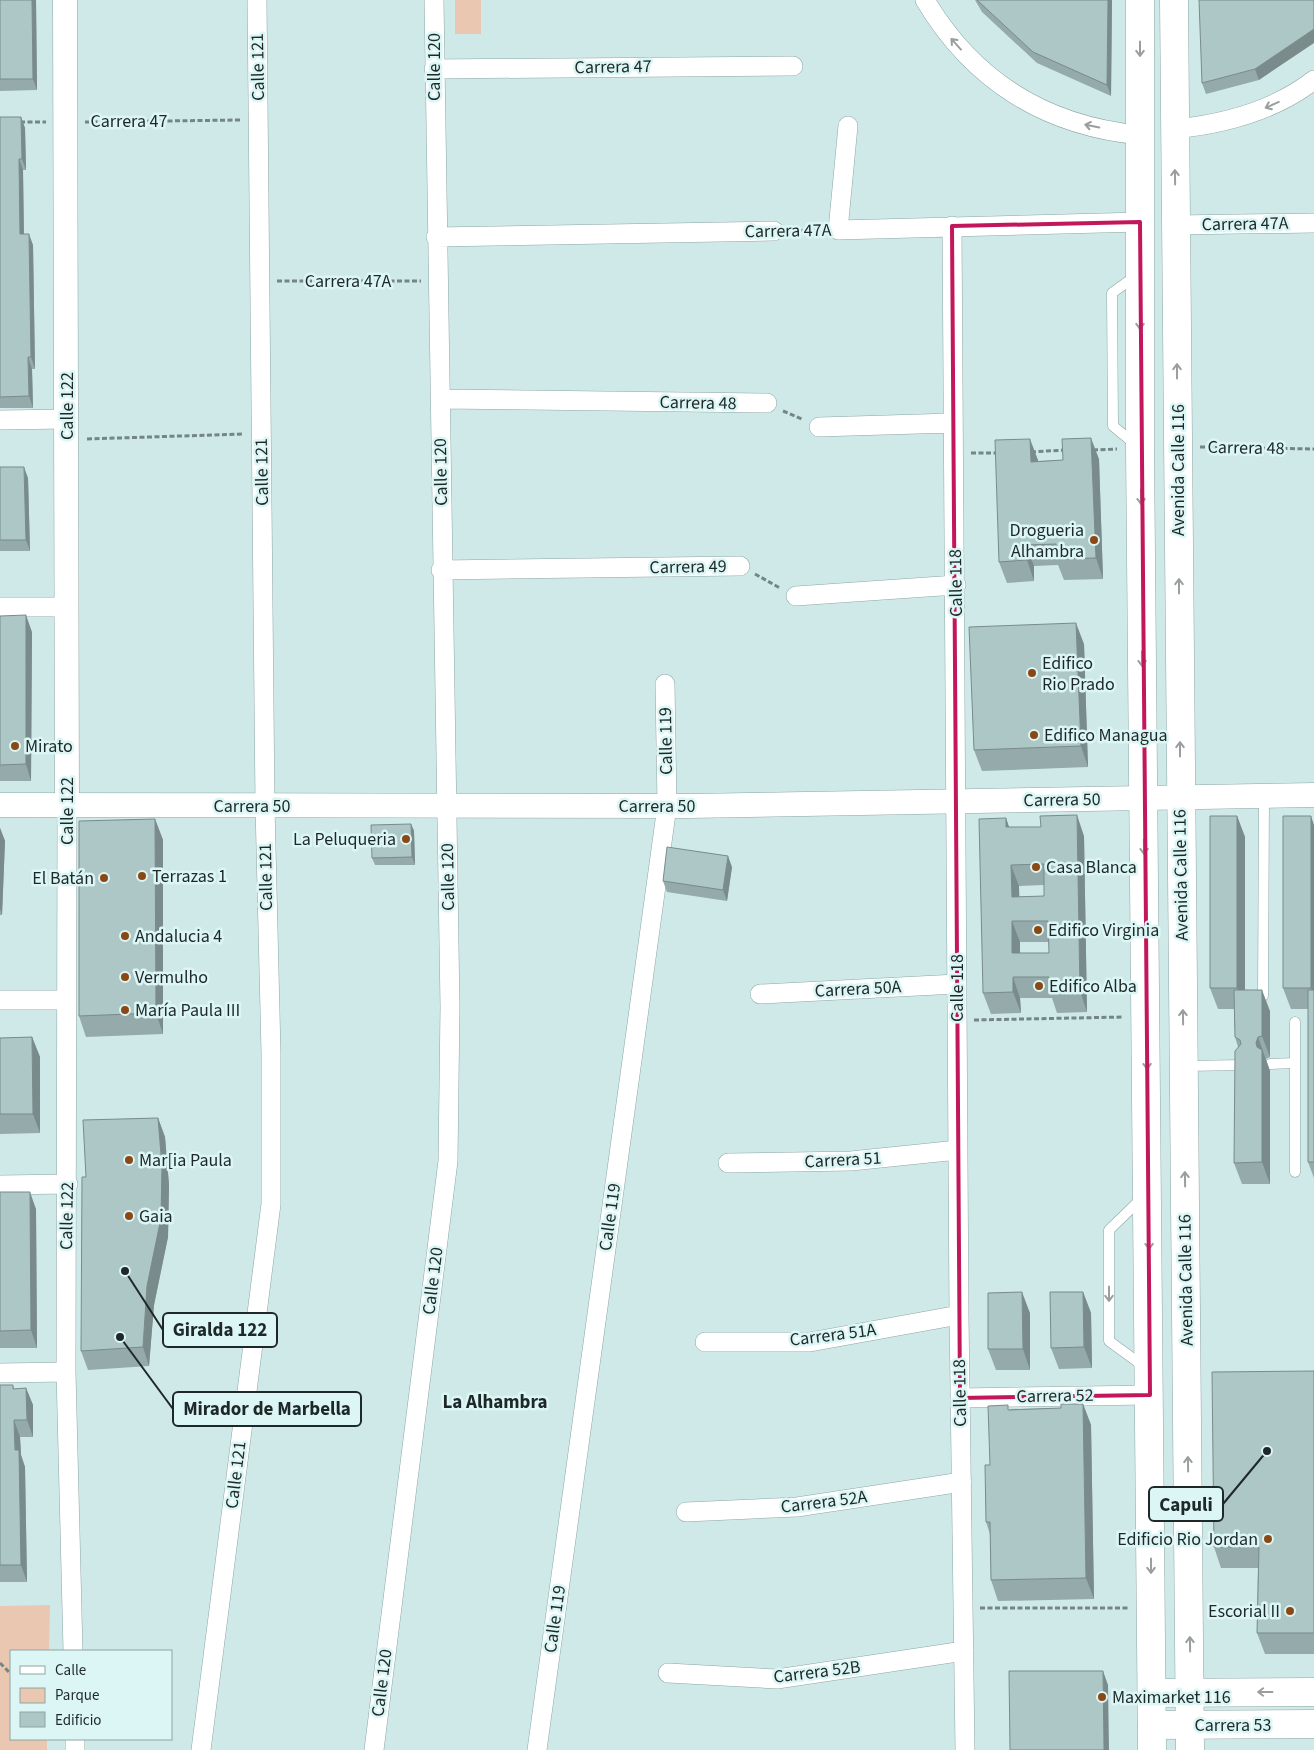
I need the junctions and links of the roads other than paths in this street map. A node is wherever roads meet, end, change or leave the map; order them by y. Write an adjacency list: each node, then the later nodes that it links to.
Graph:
1 (65, 0): 24 (street, Calle 122)
2 (258, 0): 40 (street, Calle 121)
3 (434, 0): 8 (street, Calle 120)
4 (925, 0): 12 (street, one-way to 4)
5 (1140, 0): 12 (main road, Avenida Calle 116, one-way to 12)
6 (1174, 0): 11 (main road, Avenida Calle 116)
7 (793, 66): 8 (street, Carrera 47)
8 (434, 69): 18 (street, Calle 120)
9 (1314, 80): 11 (street, one-way to 11)
10 (848, 126): 16 (street, Carrera 47A)
11 (1175, 129): 15 (main road, Avenida Calle 116, one-way to 11)
12 (1140, 135): 13 (main road, Avenida Calle 116)
13 (1140, 222): 16 (street, Carrera 47A); 34 (main road, Avenida Calle 116, one-way to 34)
14 (1314, 223): 15 (street, Carrera 47A)
15 (1176, 225): 35 (main road, Avenida Calle 116, one-way to 15)
16 (952, 226): 22 (street, Calle 118)
17 (774, 231): 18 (street, Carrera 47A)
18 (436, 237): 19 (street, Calle 120)
19 (440, 399): 20 (street, Carrera 48); 26 (street, Calle 120)
20 (767, 404)
21 (0, 420): 24 (street)
22 (952, 423): 23 (street); 27 (street, Calle 118)
23 (819, 427)
24 (67, 430): 29 (street, Calle 122)
25 (740, 566): 26 (street, Carrera 49)
26 (442, 570): 39 (street, Calle 120)
27 (956, 585): 28 (street); 36 (street, Calle 118)
28 (796, 596)
29 (68, 606): 30 (street); 38 (street, Calle 122)
30 (0, 607)
31 (665, 684): 41 (street, Calle 119)
32 (1314, 795): 33 (street, Carrera 50)
33 (1264, 796): 35 (street, Carrera 50); 44 (lane)
34 (1144, 798): 35 (street, Carrera 50); 36 (street, Carrera 50); 57 (main road, Avenida Calle 116, one-way to 57)
35 (1180, 798): 51 (main road, Avenida Calle 116, one-way to 35)
36 (957, 802): 41 (street, Carrera 50); 42 (street, Calle 118)
37 (0, 805): 38 (street, Carrera 50)
38 (68, 805): 40 (street, Carrera 50); 46 (street, Calle 122)
39 (447, 805): 40 (street, Carrera 50); 41 (street, Carrera 50); 76 (street, Calle 120)
40 (265, 806): 75 (street, Calle 121)
41 (667, 806): 77 (street, Calle 119)
42 (957, 984): 43 (street, Carrera 50A); 52 (street, Calle 118)
43 (760, 994)
44 (1264, 996)
45 (0, 1000): 46 (street)
46 (66, 1000): 56 (street, Calle 122)
47 (1295, 1022): 49 (lane)
48 (1270, 1064): 49 (lane)
49 (1295, 1064): 54 (lane)
50 (1242, 1065): 51 (lane)
51 (1184, 1066): 71 (main road, Avenida Calle 116, one-way to 51)
52 (958, 1150): 53 (street, Carrera 51); 58 (street, Calle 118)
53 (728, 1163)
54 (1296, 1172)
55 (0, 1184): 56 (street)
56 (68, 1184): 60 (street, Calle 122)
57 (1148, 1192): 62 (main road, Avenida Calle 116, one-way to 62); 62 (lane, one-way to 62)
58 (959, 1315): 59 (street, Carrera 51A); 63 (street, Calle 118)
59 (705, 1342)
60 (66, 1372): 61 (street); 66 (street, Calle 122)
61 (0, 1373)
62 (1150, 1383): 63 (street, Carrera 52); 70 (main road, Avenida Calle 116, one-way to 70)
63 (960, 1398): 64 (street, Calle 118)
64 (962, 1482): 65 (street, Carrera 52A); 67 (street, Calle 118)
65 (686, 1512)
66 (73, 1650)
67 (964, 1651): 68 (street, Carrera 52B); 78 (street, Calle 118)
68 (668, 1673)
69 (1314, 1692): 71 (main road, Carrera 53, one-way to 71)
70 (1152, 1693): 71 (main road, Carrera 53); 73 (main road, Avenida Calle 116)
71 (1190, 1693): 74 (main road, Avenida Calle 116)
72 (1314, 1724): 74 (main road, Carrera 53)
73 (1152, 1738): 74 (main road, Carrera 53)
74 (1190, 1738)
75 (201, 1750)
76 (374, 1750)
77 (537, 1750)
78 (966, 1750)

